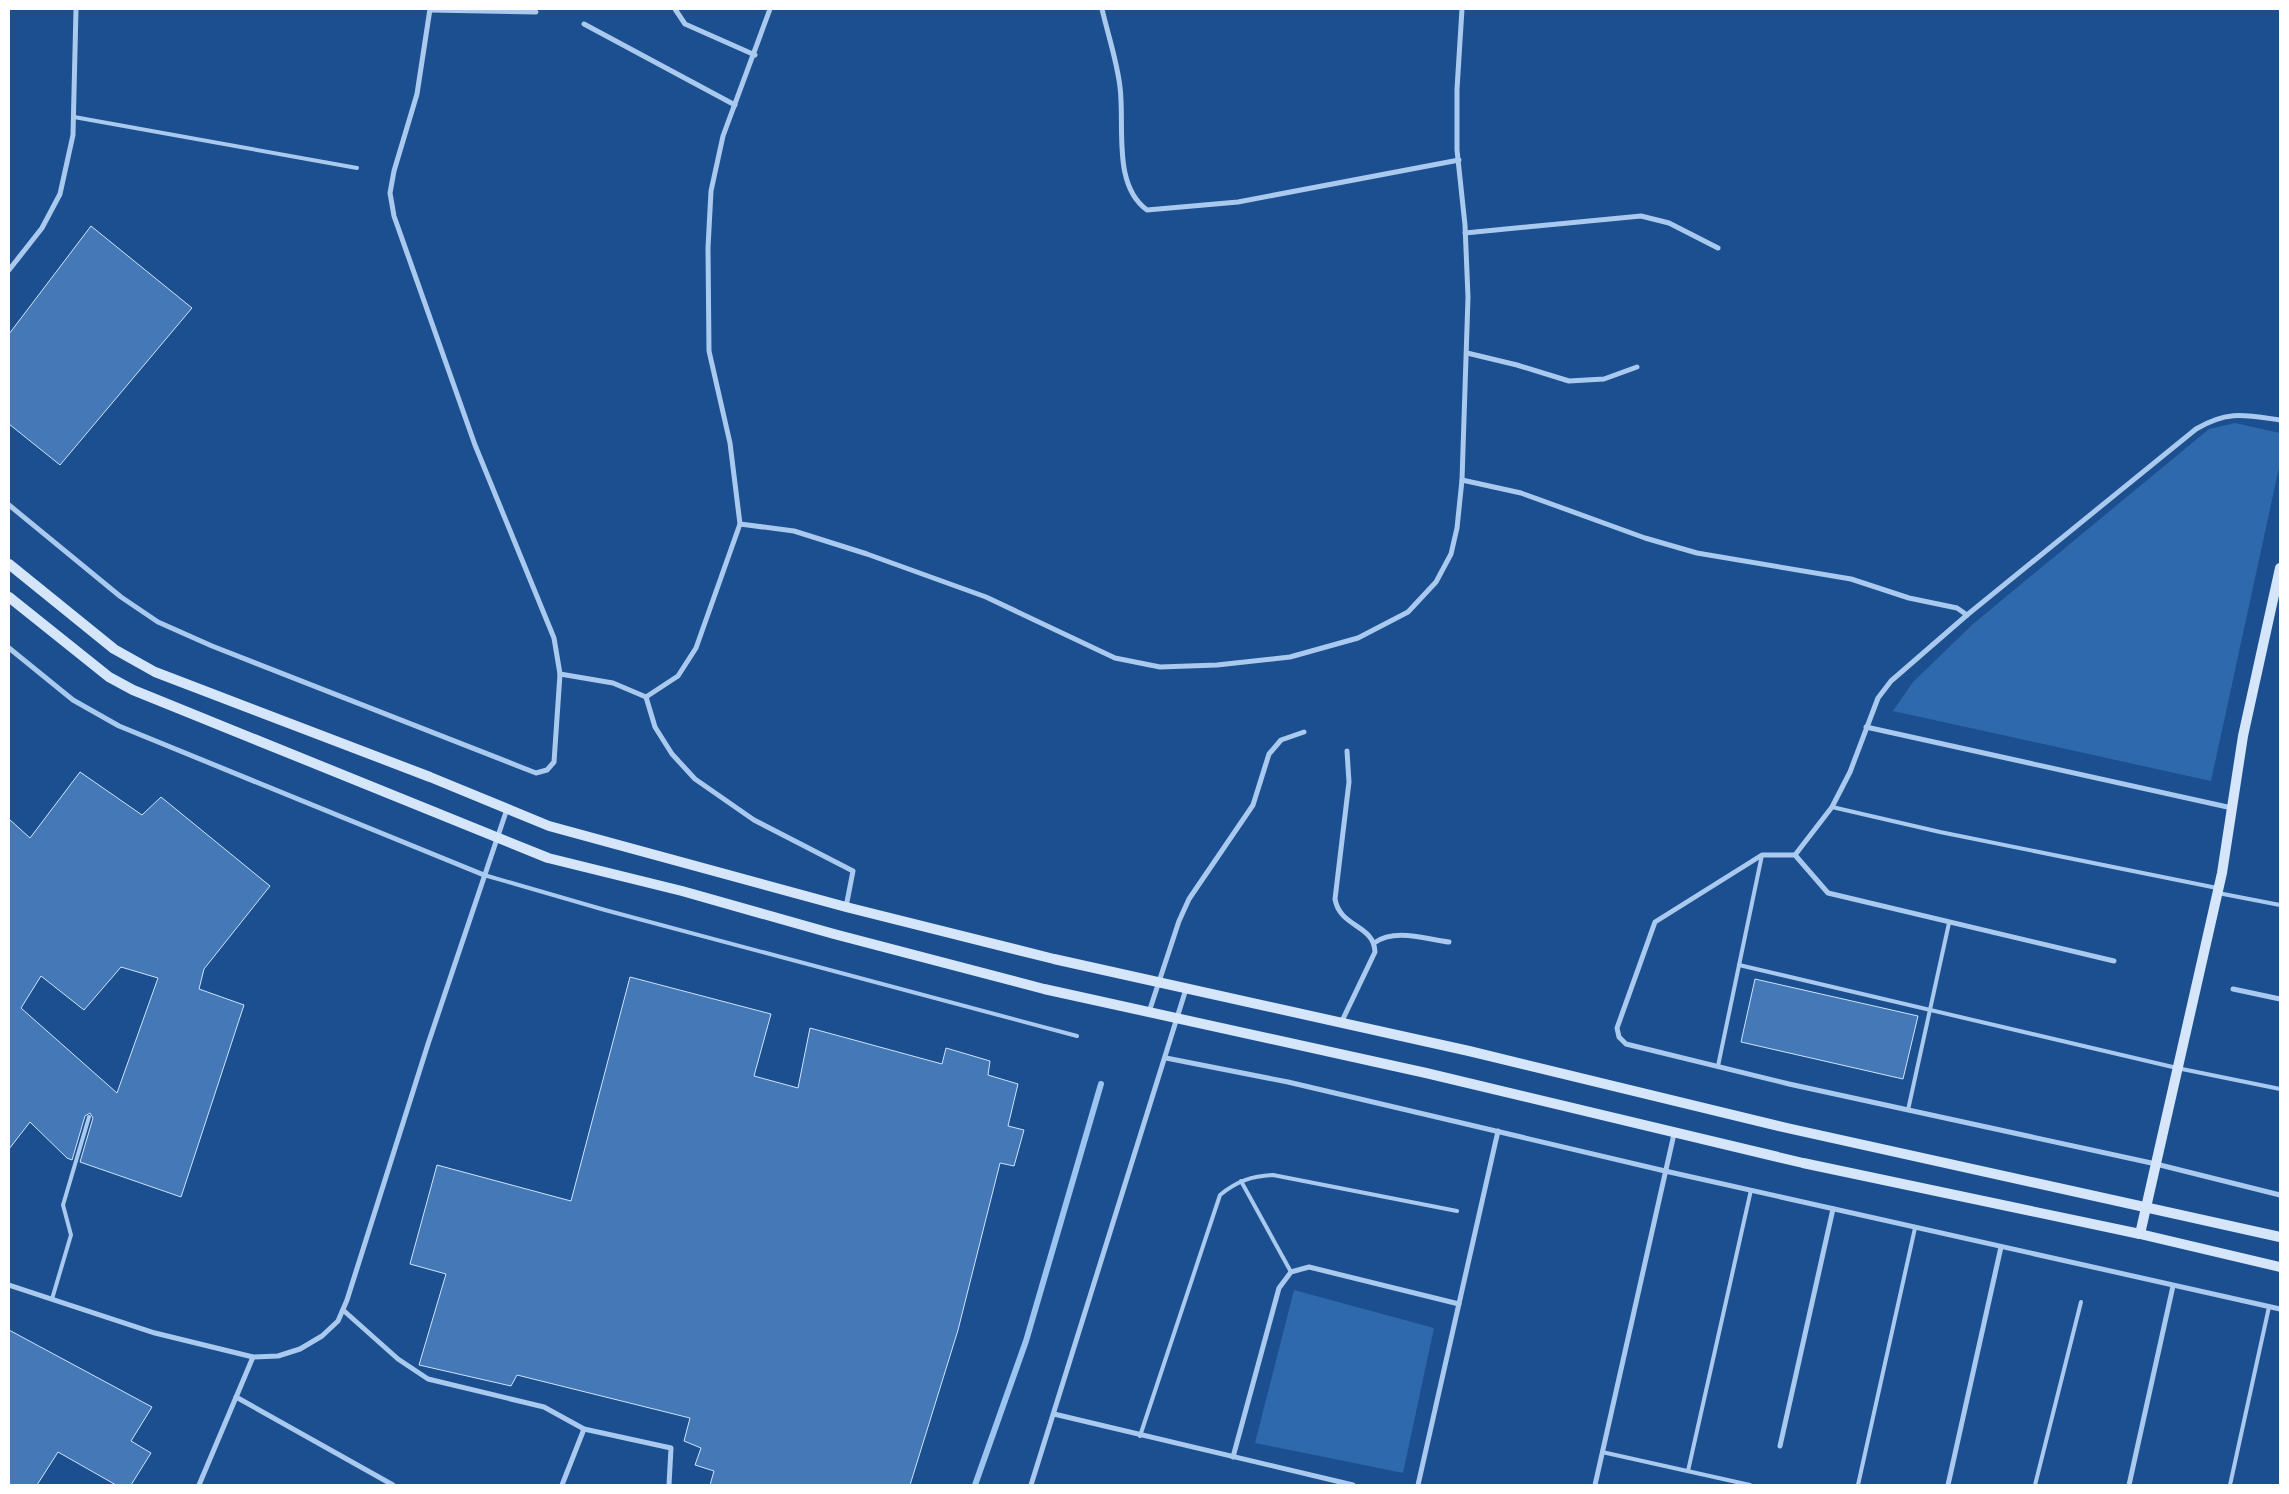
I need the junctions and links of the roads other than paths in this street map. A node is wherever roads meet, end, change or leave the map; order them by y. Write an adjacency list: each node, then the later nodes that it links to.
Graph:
1 (76, 9): 11 (street)
2 (675, 9): 9 (street)
3 (770, 9): 9 (street)
4 (1102, 9): 12 (street)
5 (1462, 9): 12 (street)
6 (430, 10): 7 (street); 28 (street)
7 (536, 12)
8 (584, 24): 10 (street)
9 (755, 55): 10 (street)
10 (735, 105): 22 (street)
11 (74, 117): 13 (lane); 16 (street)
12 (1458, 160): 14 (street)
13 (357, 168)
14 (1465, 233): 15 (street); 17 (street)
15 (1718, 248)
16 (9, 270)
17 (1467, 353): 18 (street); 20 (street)
18 (1636, 368)
19 (2280, 420): 26 (street)
20 (1462, 480): 22 (street); 26 (street)
21 (9, 505): 28 (street)
22 (740, 524): 29 (street)
23 (9, 564): 35 (street)
24 (2280, 568): 34 (street)
25 (9, 597): 36 (street)
26 (1967, 615): 30 (street)
27 (9, 648): 39 (street)
28 (560, 674): 29 (street)
29 (646, 696): 42 (street)
30 (1866, 726): 33 (street); 34 (street)
31 (1304, 732): 48 (street)
32 (1347, 751): 45 (street)
33 (1832, 807): 38 (street); 40 (lane)
34 (2232, 808): 40 (street)
35 (507, 809): 36 (street); 42 (street)
36 (496, 837): 39 (street); 53 (street)
37 (1762, 855): 38 (street); 47 (lane); 58 (street)
38 (1795, 855): 43 (street)
39 (484, 875): 56 (lane); 86 (street)
40 (2218, 891): 41 (lane); 59 (street)
41 (2280, 905)
42 (846, 907): 48 (street)
43 (1949, 923): 46 (street); 52 (lane)
44 (1449, 942): 45 (street)
45 (1374, 943): 55 (street)
46 (2114, 961)
47 (1739, 965): 52 (lane); 58 (lane)
48 (1158, 982): 49 (street); 53 (street)
49 (1186, 988): 54 (street); 55 (street)
50 (2232, 989): 51 (street)
51 (2280, 999)
52 (1930, 1010): 59 (lane); 61 (lane)
53 (1149, 1012): 54 (street)
54 (1177, 1018): 57 (street); 64 (street)
55 (1341, 1023): 70 (street)
56 (1077, 1036)
57 (1166, 1058): 63 (street); 89 (street)
58 (1718, 1066): 61 (street)
59 (2177, 1068): 60 (lane); 65 (street)
60 (2280, 1089)
61 (1908, 1110): 65 (street)
62 (89, 1117): 81 (lane)
63 (1498, 1131): 66 (street); 83 (street)
64 (1674, 1134): 66 (street); 74 (street)
65 (2156, 1164): 69 (street); 70 (street)
66 (1665, 1171): 68 (street); 93 (street)
67 (1240, 1181): 72 (lane); 78 (lane); 91 (lane)
68 (1751, 1190): 71 (street); 95 (lane)
69 (2280, 1195)
70 (2146, 1206): 74 (street); 75 (street)
71 (1833, 1209): 73 (street); 92 (street)
72 (1457, 1211)
73 (1915, 1228): 76 (street); 105 (lane)
74 (2140, 1234): 77 (street)
75 (2280, 1237)
76 (2001, 1248): 80 (street); 106 (street)
77 (2280, 1267)
78 (1291, 1272): 83 (street); 94 (street)
79 (9, 1285): 81 (street)
80 (2173, 1286): 84 (street); 108 (street)
81 (52, 1299): 87 (street)
82 (2081, 1302): 107 (lane)
83 (1459, 1304): 102 (street)
84 (2268, 1306): 85 (street); 109 (lane)
85 (2280, 1309)
86 (343, 1310): 87 (street); 90 (street)
87 (252, 1357): 88 (street)
88 (236, 1397): 96 (street); 97 (street)
89 (1054, 1414): 91 (street); 100 (street)
90 (584, 1429): 98 (street); 99 (street)
91 (1140, 1436): 94 (street)
92 (1780, 1446)
93 (1602, 1452): 95 (lane); 103 (street)
94 (1234, 1457): 101 (street)
95 (1688, 1471): 104 (lane)
96 (199, 1485)
97 (393, 1485)
98 (562, 1485)
99 (670, 1485)
100 (1031, 1485)
101 (1353, 1485)
102 (1418, 1485)
103 (1595, 1485)
104 (1750, 1485)
105 (1858, 1485)
106 (1948, 1485)
107 (2035, 1485)
108 (2128, 1485)
109 (2230, 1485)

